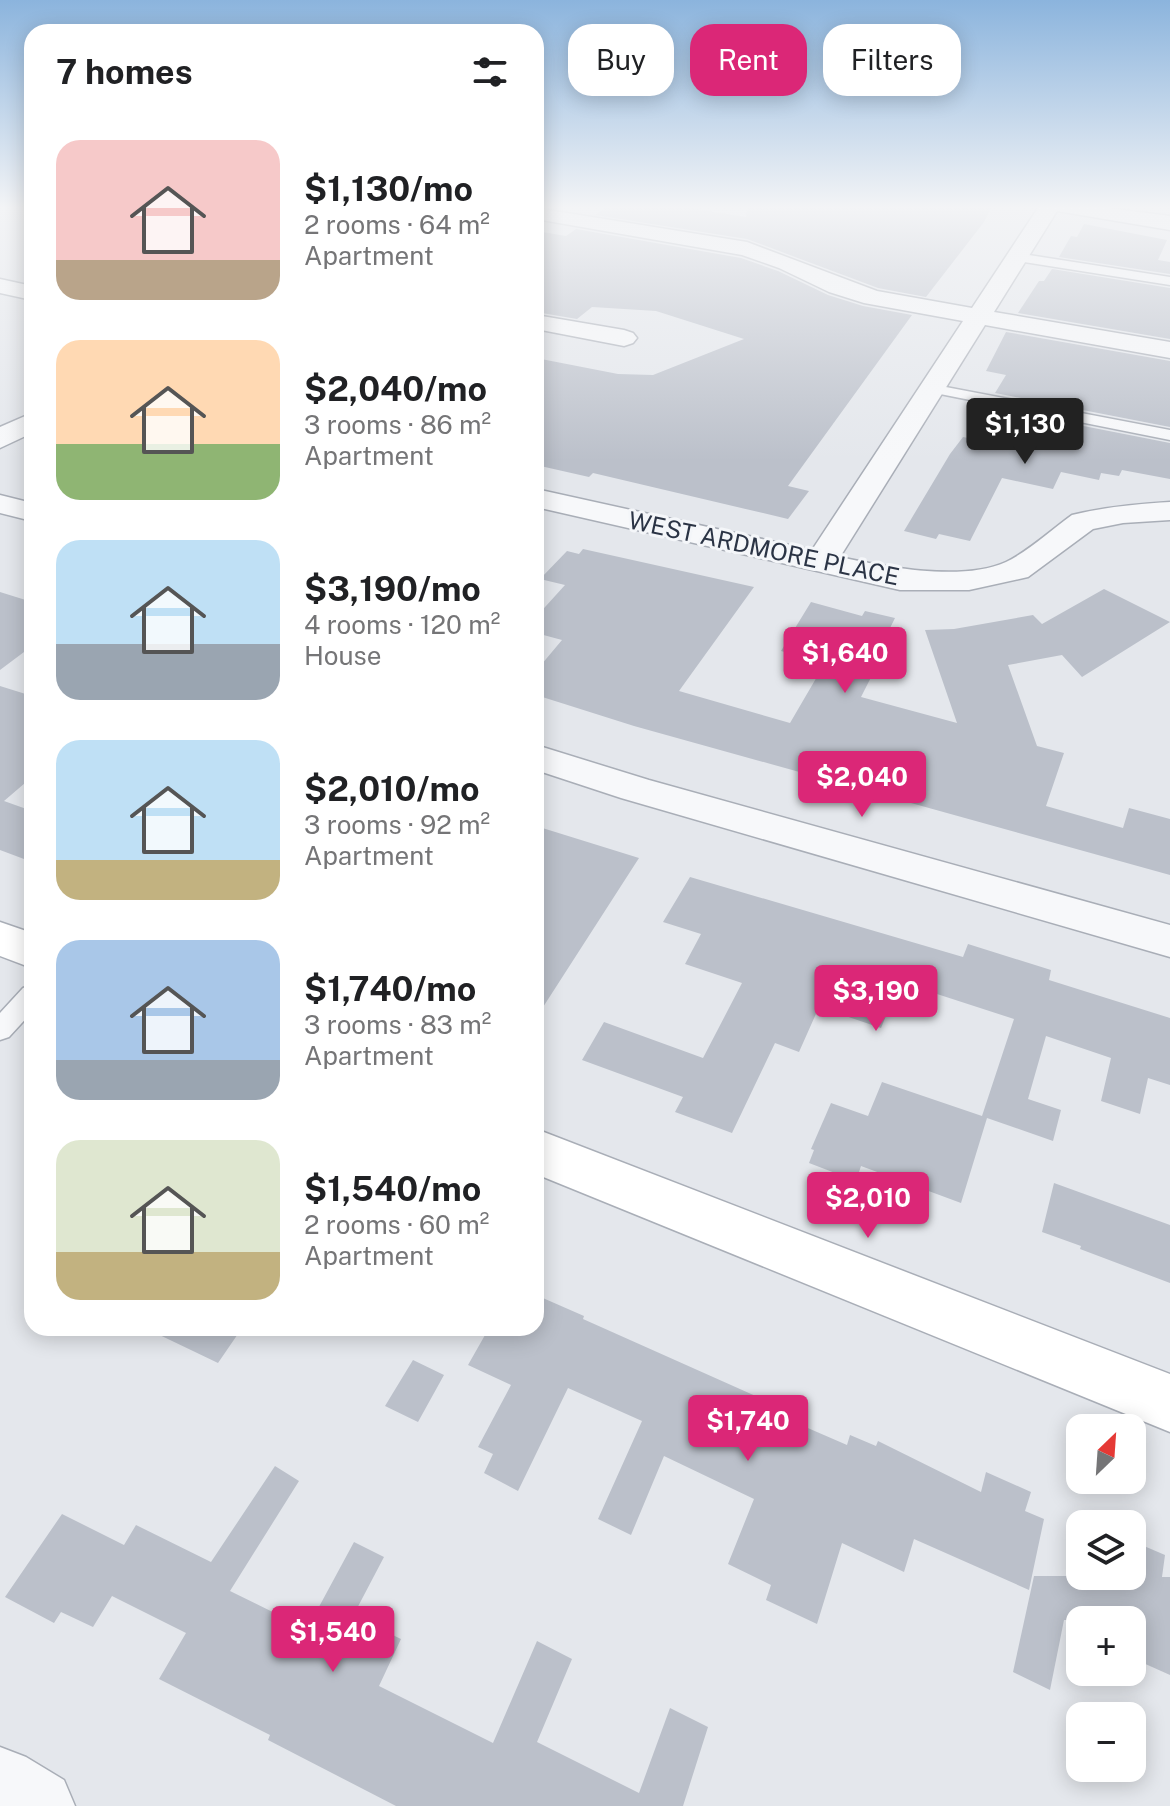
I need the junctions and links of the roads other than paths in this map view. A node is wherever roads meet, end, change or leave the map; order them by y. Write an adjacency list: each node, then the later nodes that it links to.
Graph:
1 (854, 292): 3 (street)
2 (992, 292): 3 (street)
3 (975, 317): 6 (street); 7 (street)
4 (544, 323): 5 (street)
5 (624, 338)
6 (1170, 350)
7 (930, 388): 9 (lane); 15 (street)
8 (24, 426): 10 (street)
9 (1170, 435)
10 (0, 439)
11 (544, 500): 15 (street, WEST ARDMORE PLACE)
12 (0, 504): 13 (street)
13 (24, 510)
14 (1170, 511): 15 (street, WEST ARDMORE PLACE)
15 (820, 563)
16 (544, 760): 18 (street)
17 (0, 938): 19 (street)
18 (1170, 941)
19 (24, 948)
20 (24, 1004): 21 (lane)
21 (0, 1030)
22 (544, 1154): 23 (street)
23 (1170, 1403)
24 (0, 1783): 25 (street)
25 (38, 1806)

